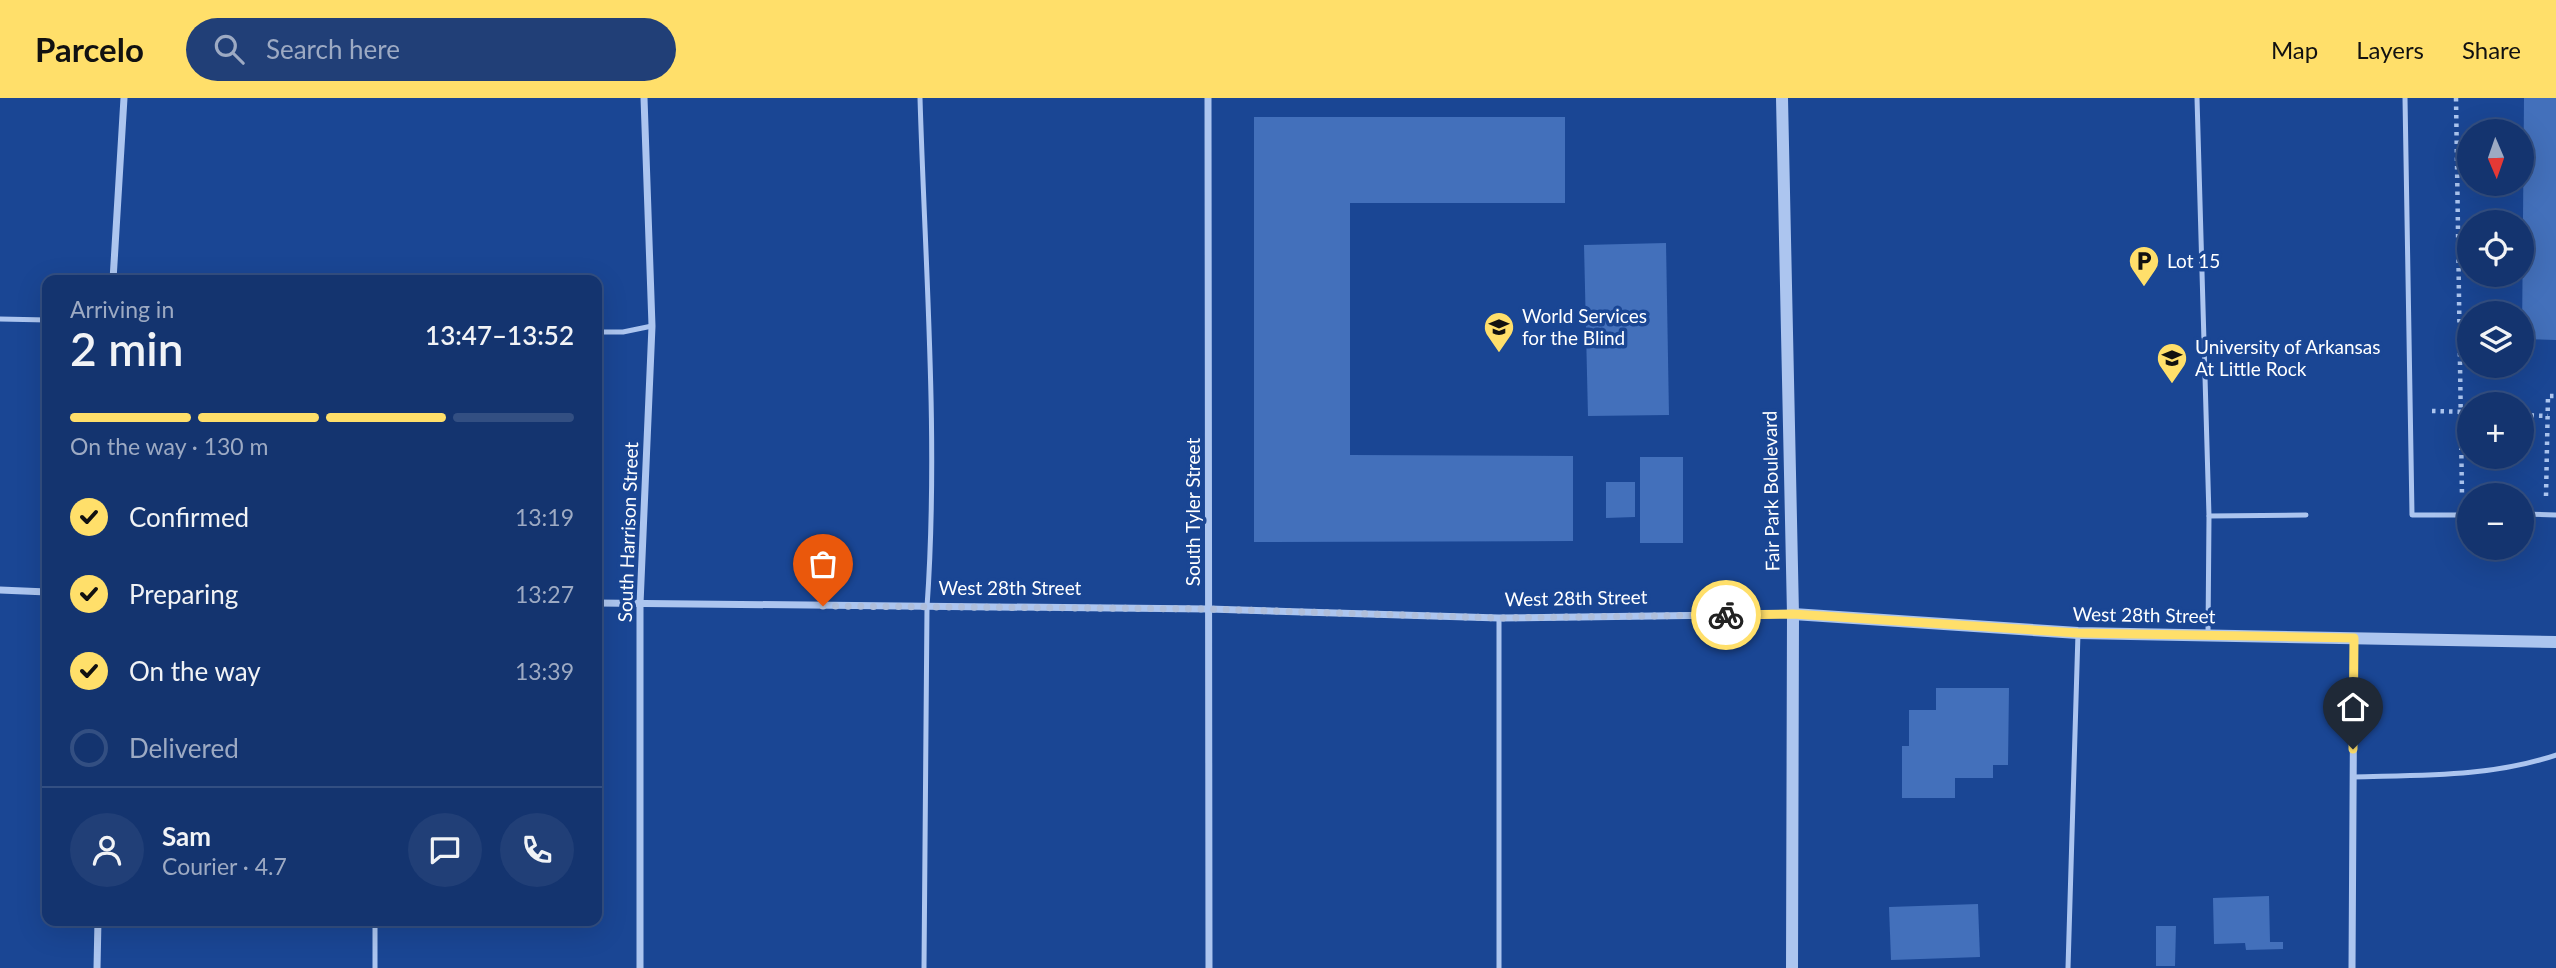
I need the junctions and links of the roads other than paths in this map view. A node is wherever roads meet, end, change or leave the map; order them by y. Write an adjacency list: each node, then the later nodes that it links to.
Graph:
1 (124, 98): 8 (street)
2 (643, 98): 11 (street, South Harrison Street)
3 (920, 98): 22 (lane)
4 (1208, 98): 23 (street, South Tyler Street)
5 (1782, 98): 24 (street, Fair Park Boulevard)
6 (2197, 98): 17 (lane)
7 (2405, 98): 15 (lane)
8 (113, 275)
9 (0, 319): 10 (lane)
10 (42, 320)
11 (652, 326): 12 (lane); 21 (street, South Harrison Street)
12 (602, 332)
13 (2534, 514): 16 (lane)
14 (2306, 515): 17 (lane)
15 (2457, 515)
16 (2556, 515)
17 (2209, 516): 27 (lane)
18 (0, 590): 19 (street)
19 (42, 592)
20 (602, 603): 21 (street, West 28th Street)
21 (640, 604): 22 (street, West 28th Street); 36 (street, South Harrison Street)
22 (927, 607): 23 (street, West 28th Street); 37 (lane)
23 (1209, 609): 25 (street, West 28th Street); 38 (street, South Tyler Street)
24 (1793, 614): 25 (street, West 28th Street); 26 (street, West 28th Street); 40 (street, Fair Park Boulevard)
25 (1499, 618): 39 (lane)
26 (2078, 633): 27 (street, West 28th Street); 41 (lane)
27 (2208, 636): 28 (street, West 28th Street)
28 (2354, 638): 29 (street, West 28th Street); 31 (street)
29 (2556, 642)
30 (2556, 755): 31 (lane)
31 (2353, 777): 42 (street)
32 (98, 926): 34 (street)
33 (375, 926): 35 (lane)
34 (97, 968)
35 (374, 968)
36 (640, 968)
37 (924, 968)
38 (1209, 968)
39 (1499, 968)
40 (1792, 968)
41 (2068, 968)
42 (2352, 968)

